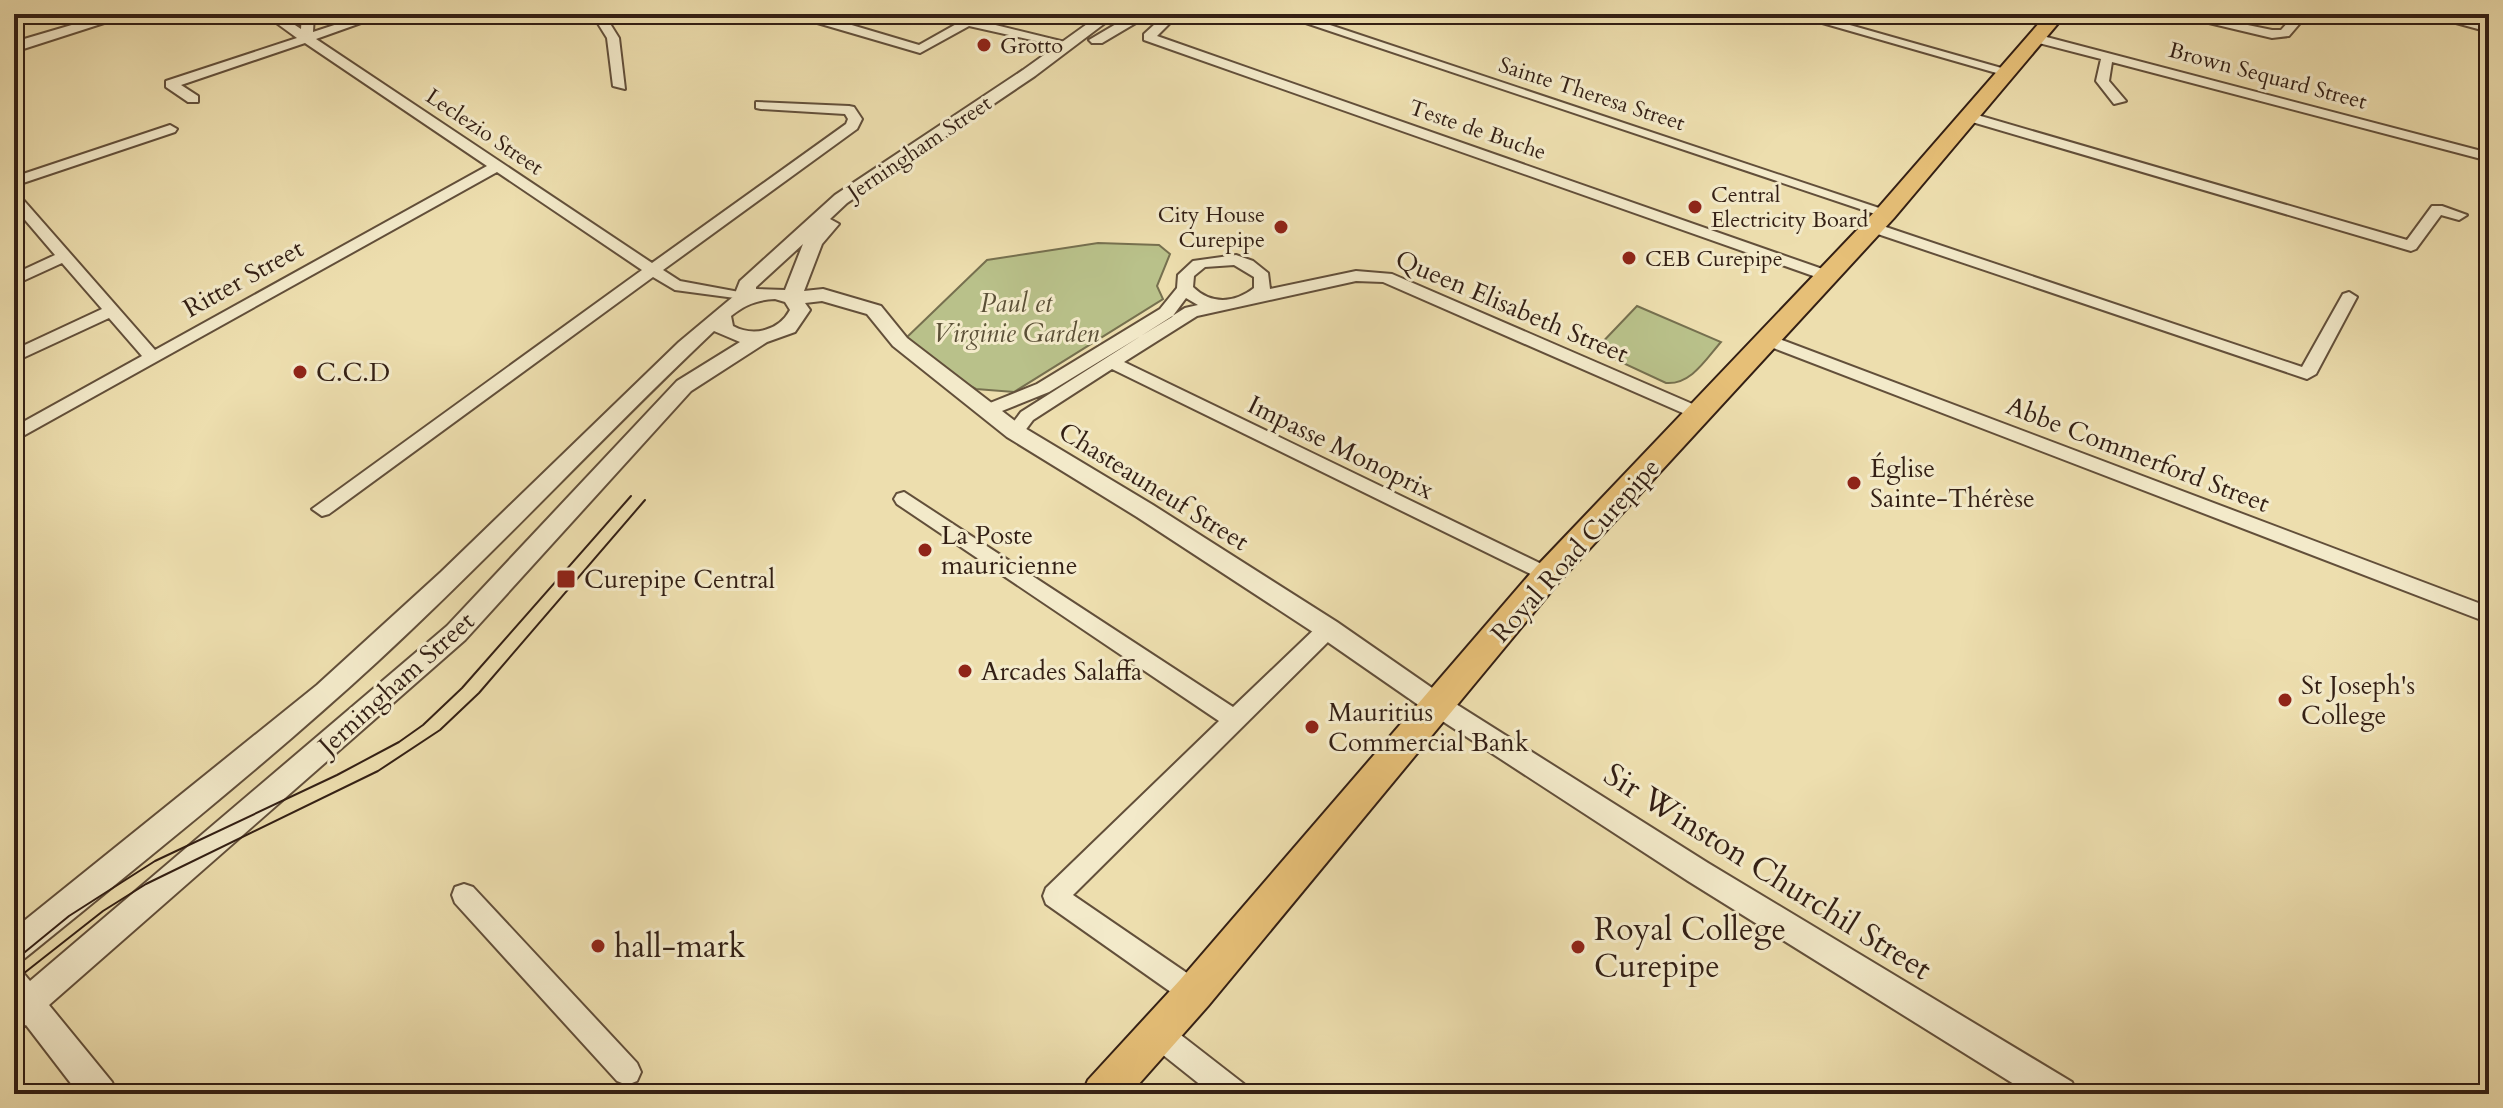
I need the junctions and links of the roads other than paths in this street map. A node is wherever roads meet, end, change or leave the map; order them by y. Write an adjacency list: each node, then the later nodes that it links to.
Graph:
1 (125, 14): 22 (street)
2 (270, 14): 19 (street, Leclezio Street)
3 (308, 14): 19 (street)
4 (380, 14): 19 (street)
5 (598, 14): 25 (street)
6 (1110, 14): 21 (street, Jerningham Street)
7 (1144, 14): 48 (street, Jerningham Street)
8 (1173, 14): 39 (street, Teste de Buche)
9 (1285, 14): 16 (street, Sainte Theresa Street)
10 (1325, 14): 16 (street)
11 (1797, 14): 24 (street)
12 (2057, 14): 20 (main road, Royal Road Curepipe)
13 (2177, 14): 17 (street)
14 (2429, 14): 18 (street)
15 (818, 19): 21 (street)
16 (1310, 22): 36 (street, Sainte Theresa Street)
17 (2295, 22)
18 (2489, 28)
19 (306, 38): 26 (street); 32 (street, Leclezio Street)
20 (2035, 38): 23 (street, Brown Sequard Street); 24 (main road, Royal Road Curepipe)
21 (1067, 44): 44 (street, Jerningham Street)
22 (14, 47)
23 (2109, 56): 27 (street); 31 (street, Brown Sequard Street)
24 (2005, 71): 29 (main road, Royal Road Curepipe)
25 (620, 86)
26 (193, 99)
27 (2119, 101)
28 (761, 105): 38 (street)
29 (1967, 116): 35 (street); 36 (main road, Royal Road Curepipe)
30 (170, 129): 33 (street)
31 (2489, 157)
32 (498, 166): 38 (street, Leclezio Street); 54 (street, Ritter Street)
33 (14, 182)
34 (14, 198): 37 (street)
35 (2459, 215)
36 (1879, 220): 39 (main road, Royal Road Curepipe); 46 (street, Sainte Theresa Street)
37 (65, 256): 41 (street); 49 (street)
38 (652, 270): 44 (street, Leclezio Street); 61 (street)
39 (1825, 275): 52 (main road, Royal Road Curepipe)
40 (1262, 276): 42 (street); 43 (street); 45 (street)
41 (14, 280)
42 (1310, 285): 45 (street, Queen Elisabeth Street); 57 (street, Queen Elisabeth Street)
43 (1185, 288): 47 (street); 56 (street)
44 (744, 297): 48 (street); 50 (street, Jerningham Street)
45 (1255, 297): 47 (street, Queen Elisabeth Street)
46 (2349, 297)
47 (1219, 305): 55 (street, Queen Elisabeth Street)
48 (795, 308): 51 (street, Jerningham Street); 56 (street, Chasteauneuf Street)
49 (112, 311): 53 (street); 54 (street)
50 (721, 317): 51 (street); 68 (street, Jerningham Street)
51 (762, 337): 70 (street, Jerningham Street)
52 (1769, 340): 57 (main road, Royal Road Curepipe); 63 (street, Abbe Commerford Street)
53 (14, 357)
54 (153, 358): 59 (street, Ritter Street)
55 (1113, 363): 58 (street, Queen Elisabeth Street); 62 (street, Impasse Monoprix)
56 (986, 411): 58 (street, Chasteauneuf Street)
57 (1698, 413): 62 (main road, Royal Road Curepipe)
58 (1015, 432): 64 (street, Chasteauneuf Street)
59 (14, 435)
60 (904, 499): 66 (street)
61 (322, 509)
62 (1547, 575): 65 (main road, Royal Road Curepipe)
63 (2489, 615)
64 (1328, 629): 65 (street, Chasteauneuf Street); 66 (street)
65 (1439, 706): 69 (main road, Royal Road Curepipe); 76 (street, Sir Winston Churchil Street)
66 (1235, 720): 69 (street)
67 (464, 895): 72 (street)
68 (14, 948)
69 (1194, 993): 71 (main road, Royal Road Curepipe)
70 (19, 1001): 73 (street)
71 (1158, 1034): 74 (main road, Royal Road Curepipe); 75 (street)
72 (627, 1072)
73 (100, 1094)
74 (1103, 1094)
75 (1234, 1094)
76 (2060, 1094)

